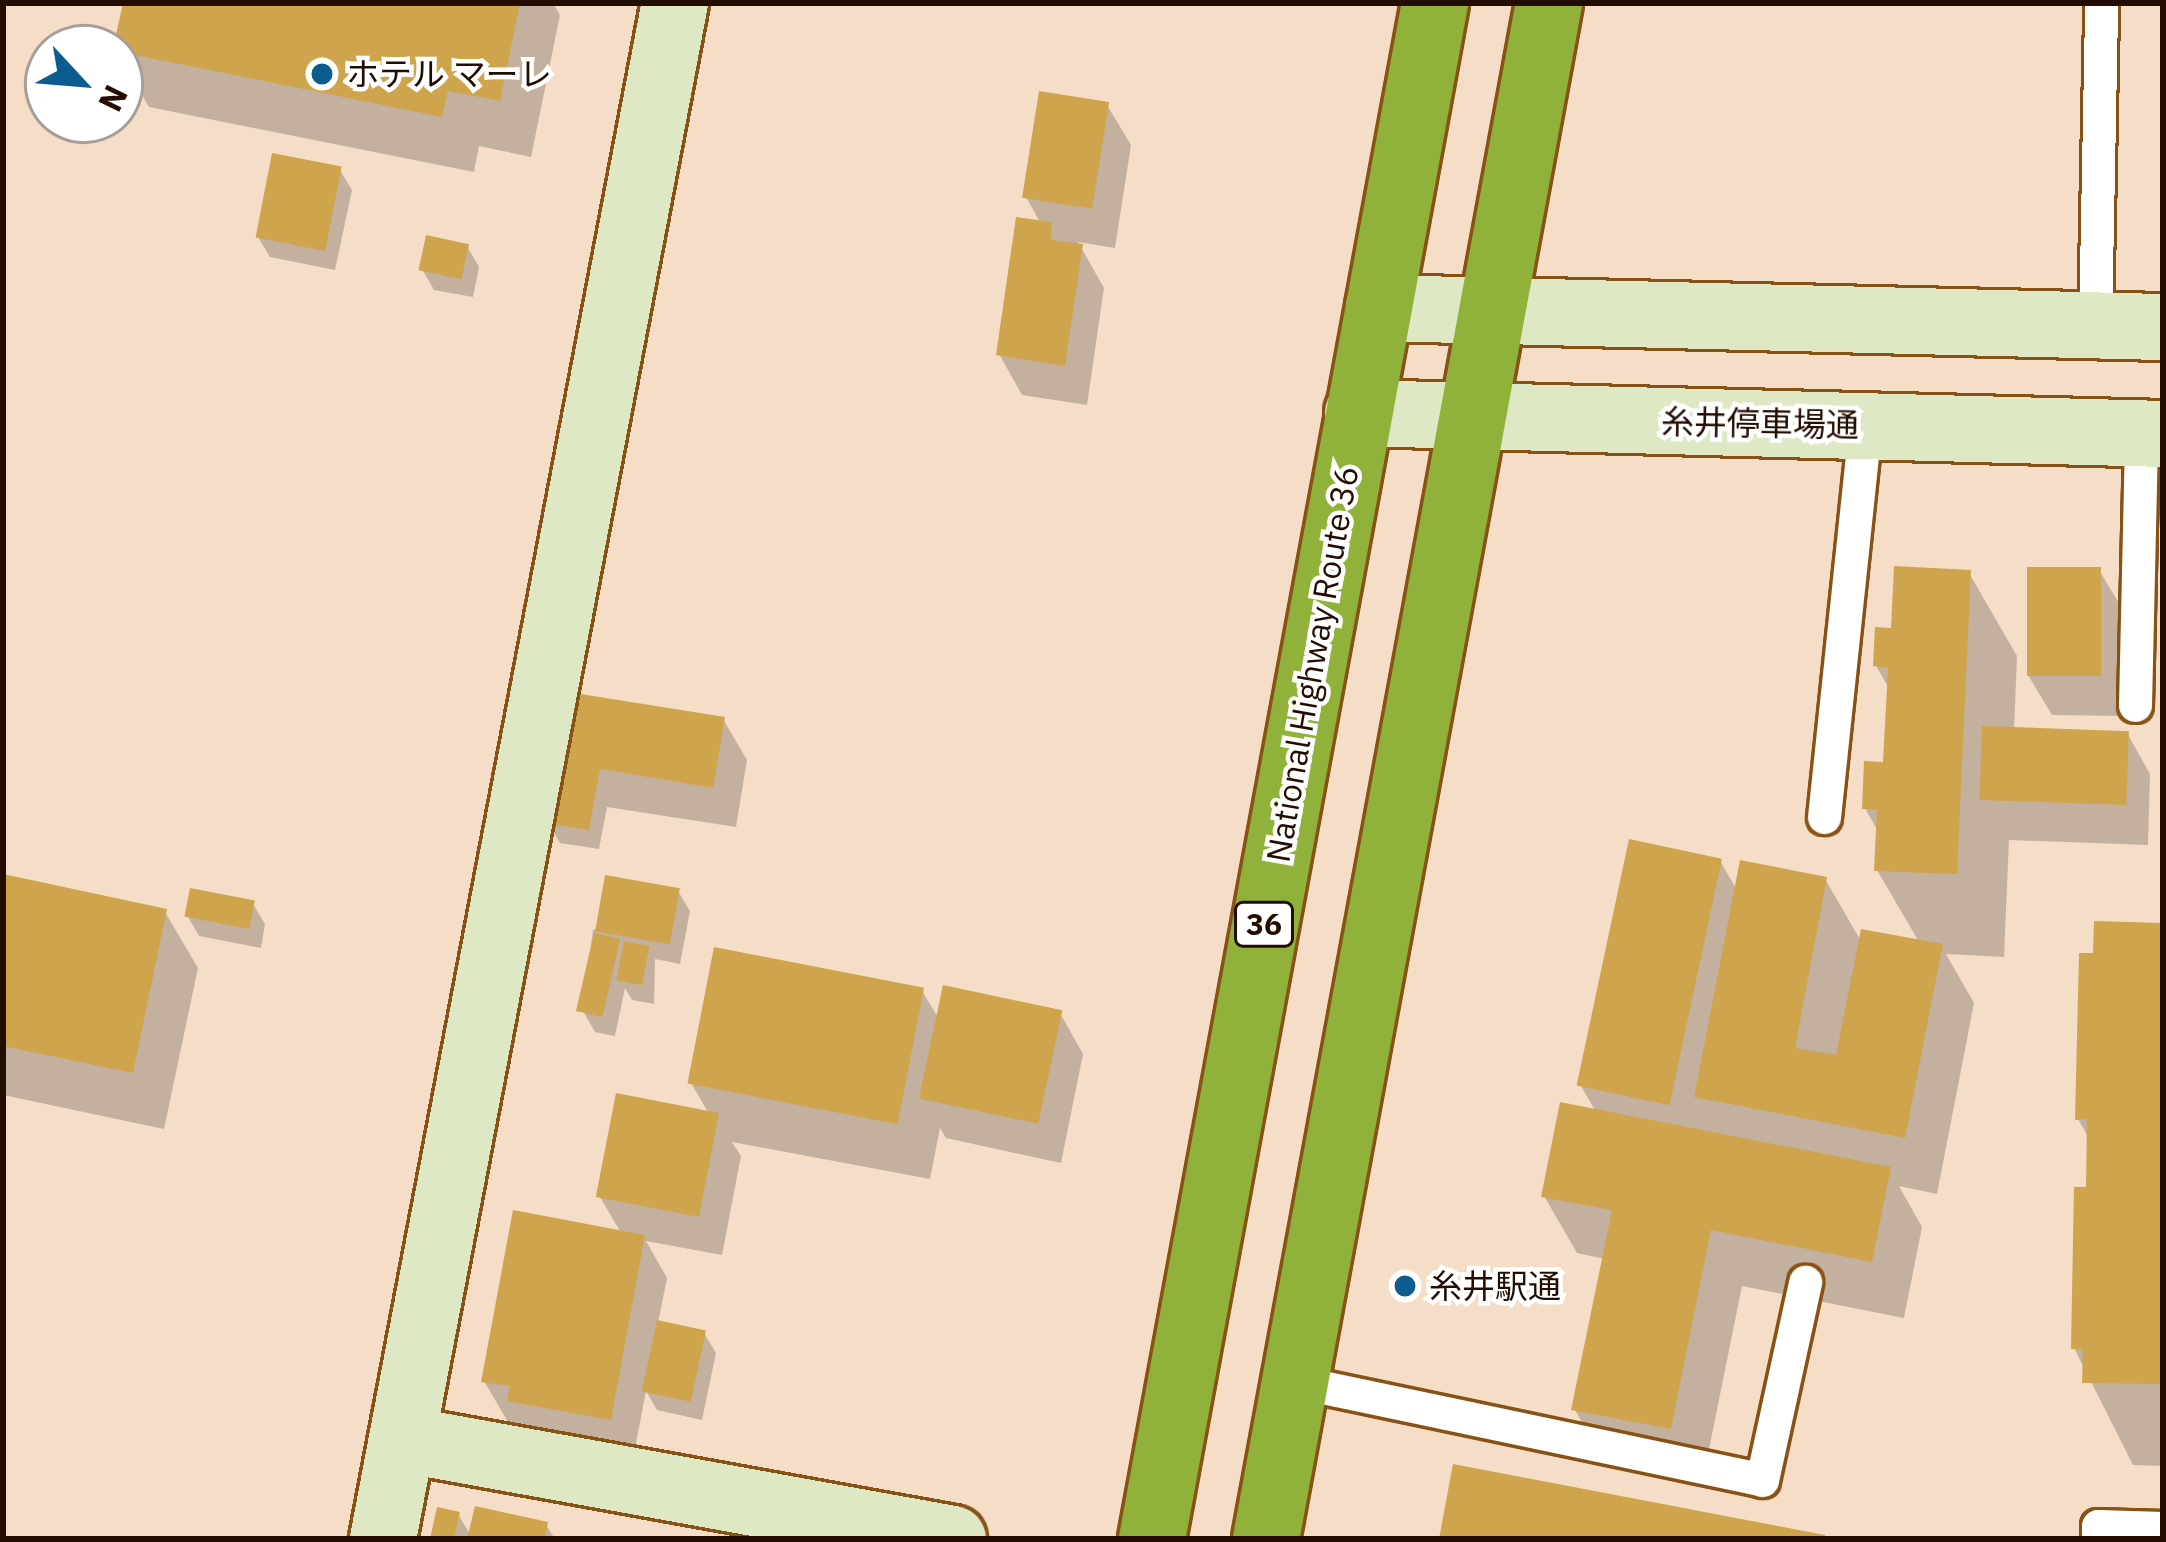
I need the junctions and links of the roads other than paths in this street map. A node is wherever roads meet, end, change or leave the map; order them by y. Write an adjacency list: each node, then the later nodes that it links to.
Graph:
1 (675, 3): 17 (street)
2 (1436, 3): 5 (highway, National Highway Route 36 / 36)
3 (1549, 3): 6 (highway)
4 (2101, 3): 7 (lane)
5 (1379, 308): 6 (street); 9 (highway, National Highway Route 36 / 36)
6 (1489, 310): 7 (street); 10 (highway)
7 (2095, 325): 8 (street)
8 (2163, 327)
9 (1358, 413): 10 (street, 糸井停車場通); 21 (highway, National Highway Route 36 / 36)
10 (1470, 417): 11 (street, 糸井停車場通); 16 (highway)
11 (1864, 425): 12 (street, 糸井停車場通); 14 (lane)
12 (2152, 434): 13 (lane)
13 (2135, 705)
14 (1824, 817)
15 (1805, 1282): 16 (lane)
16 (1294, 1381): 22 (highway)
17 (402, 1439): 19 (street); 20 (street)
18 (2163, 1528): 23 (lane)
19 (383, 1539)
20 (953, 1539)
21 (1152, 1539)
22 (1266, 1539)
23 (2098, 1539)

